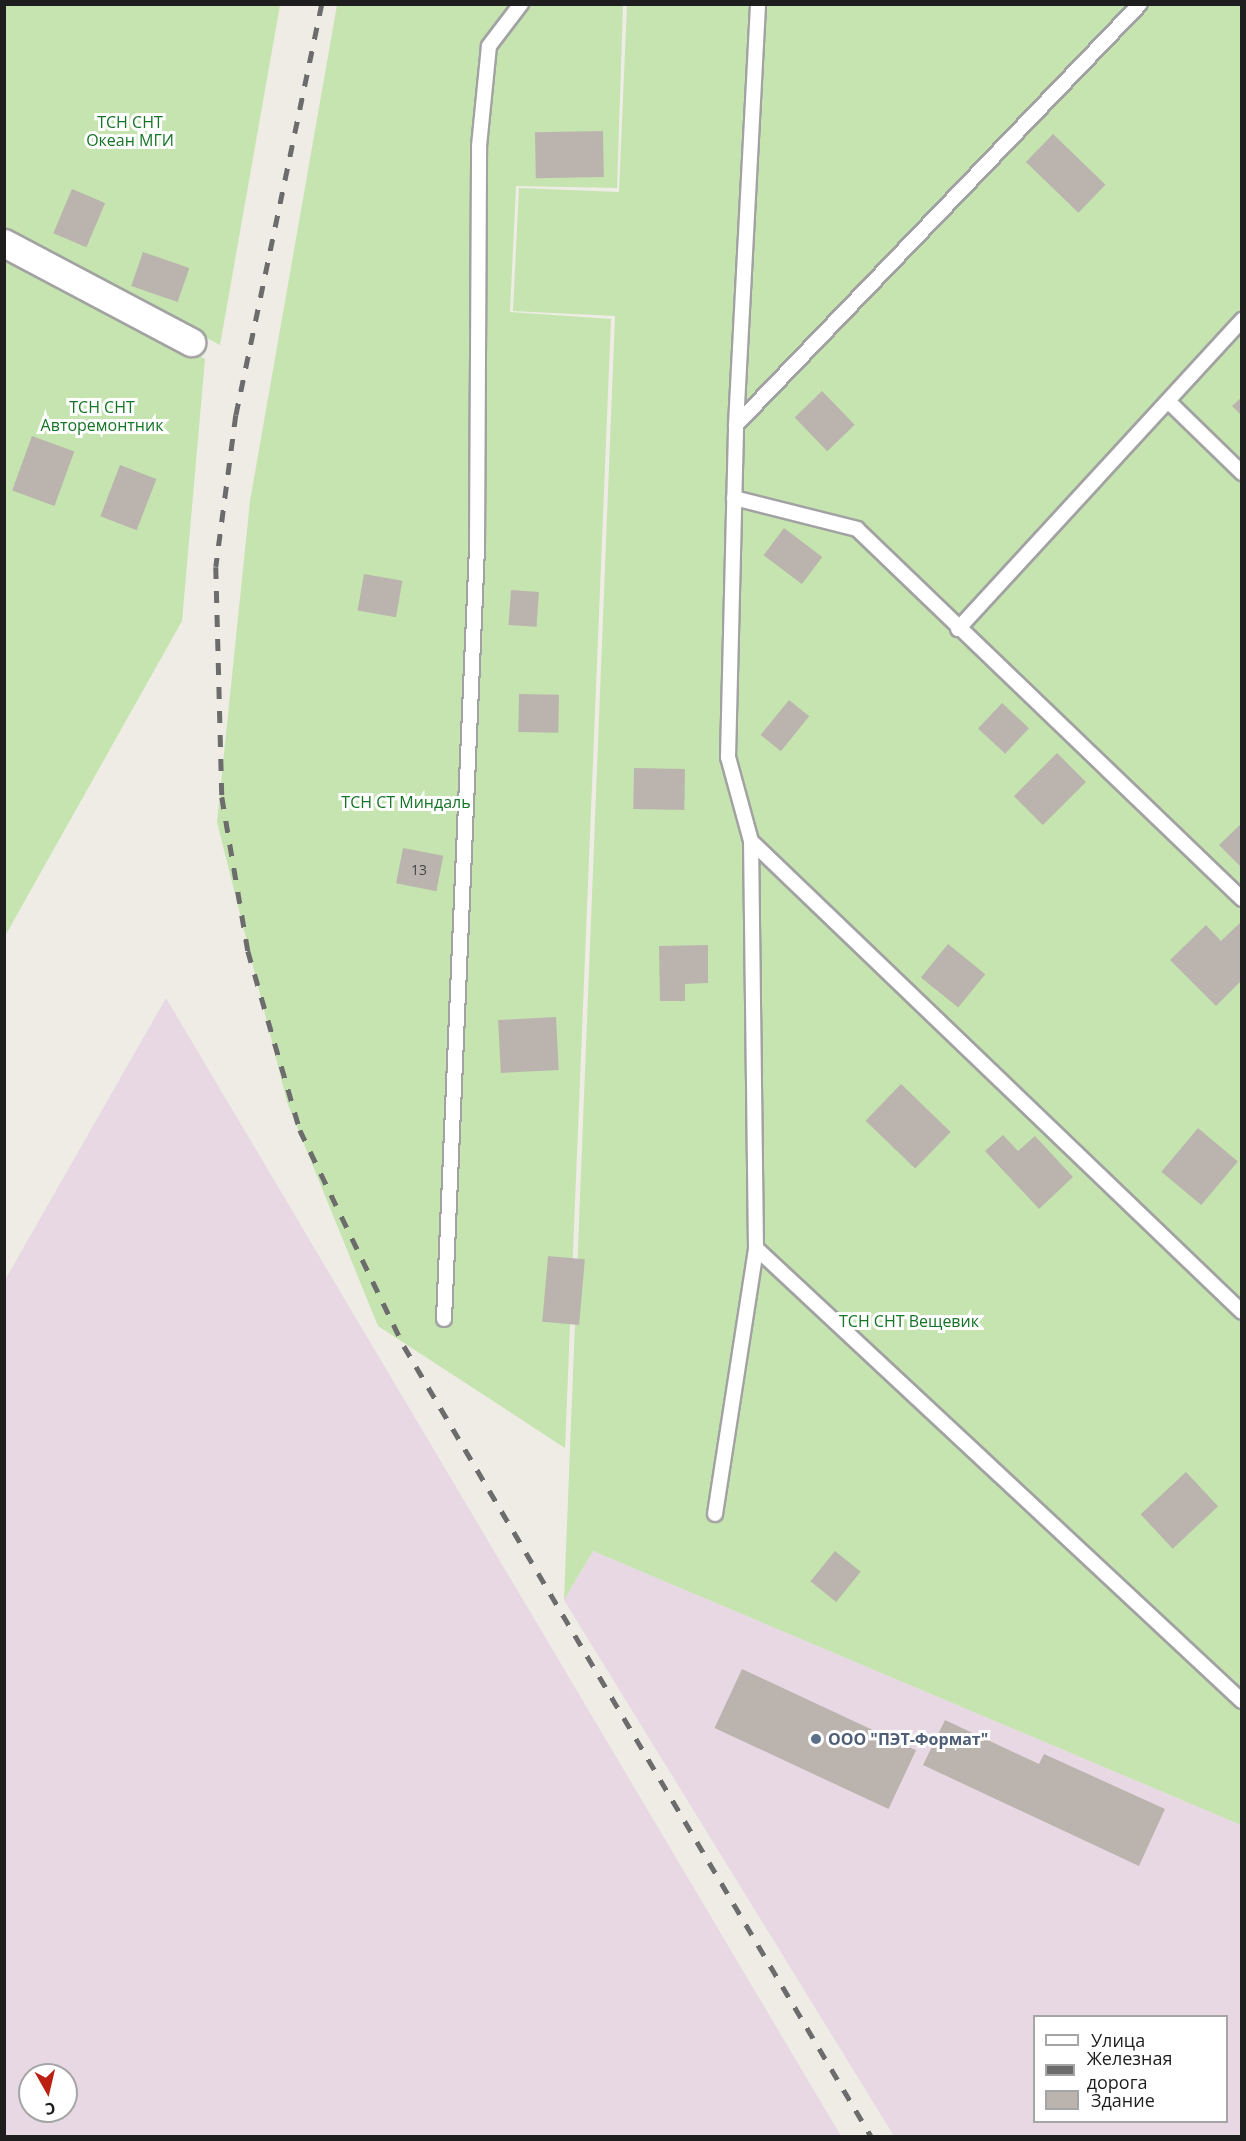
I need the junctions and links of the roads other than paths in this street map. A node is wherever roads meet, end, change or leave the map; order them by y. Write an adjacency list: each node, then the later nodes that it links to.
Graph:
1 (521, 4): 16 (lane)
2 (758, 4): 8 (lane)
3 (1140, 4): 8 (lane)
4 (4, 243): 6 (street)
5 (1242, 320): 7 (lane)
6 (191, 342)
7 (1169, 402): 9 (lane); 11 (lane)
8 (736, 425): 10 (lane)
9 (1242, 473)
10 (734, 498): 11 (lane); 12 (lane)
11 (958, 629): 13 (lane)
12 (751, 842): 14 (lane); 15 (lane)
13 (1242, 899)
14 (756, 1248): 17 (lane); 18 (lane)
15 (1242, 1312)
16 (444, 1320)
17 (715, 1514)
18 (1242, 1701)

